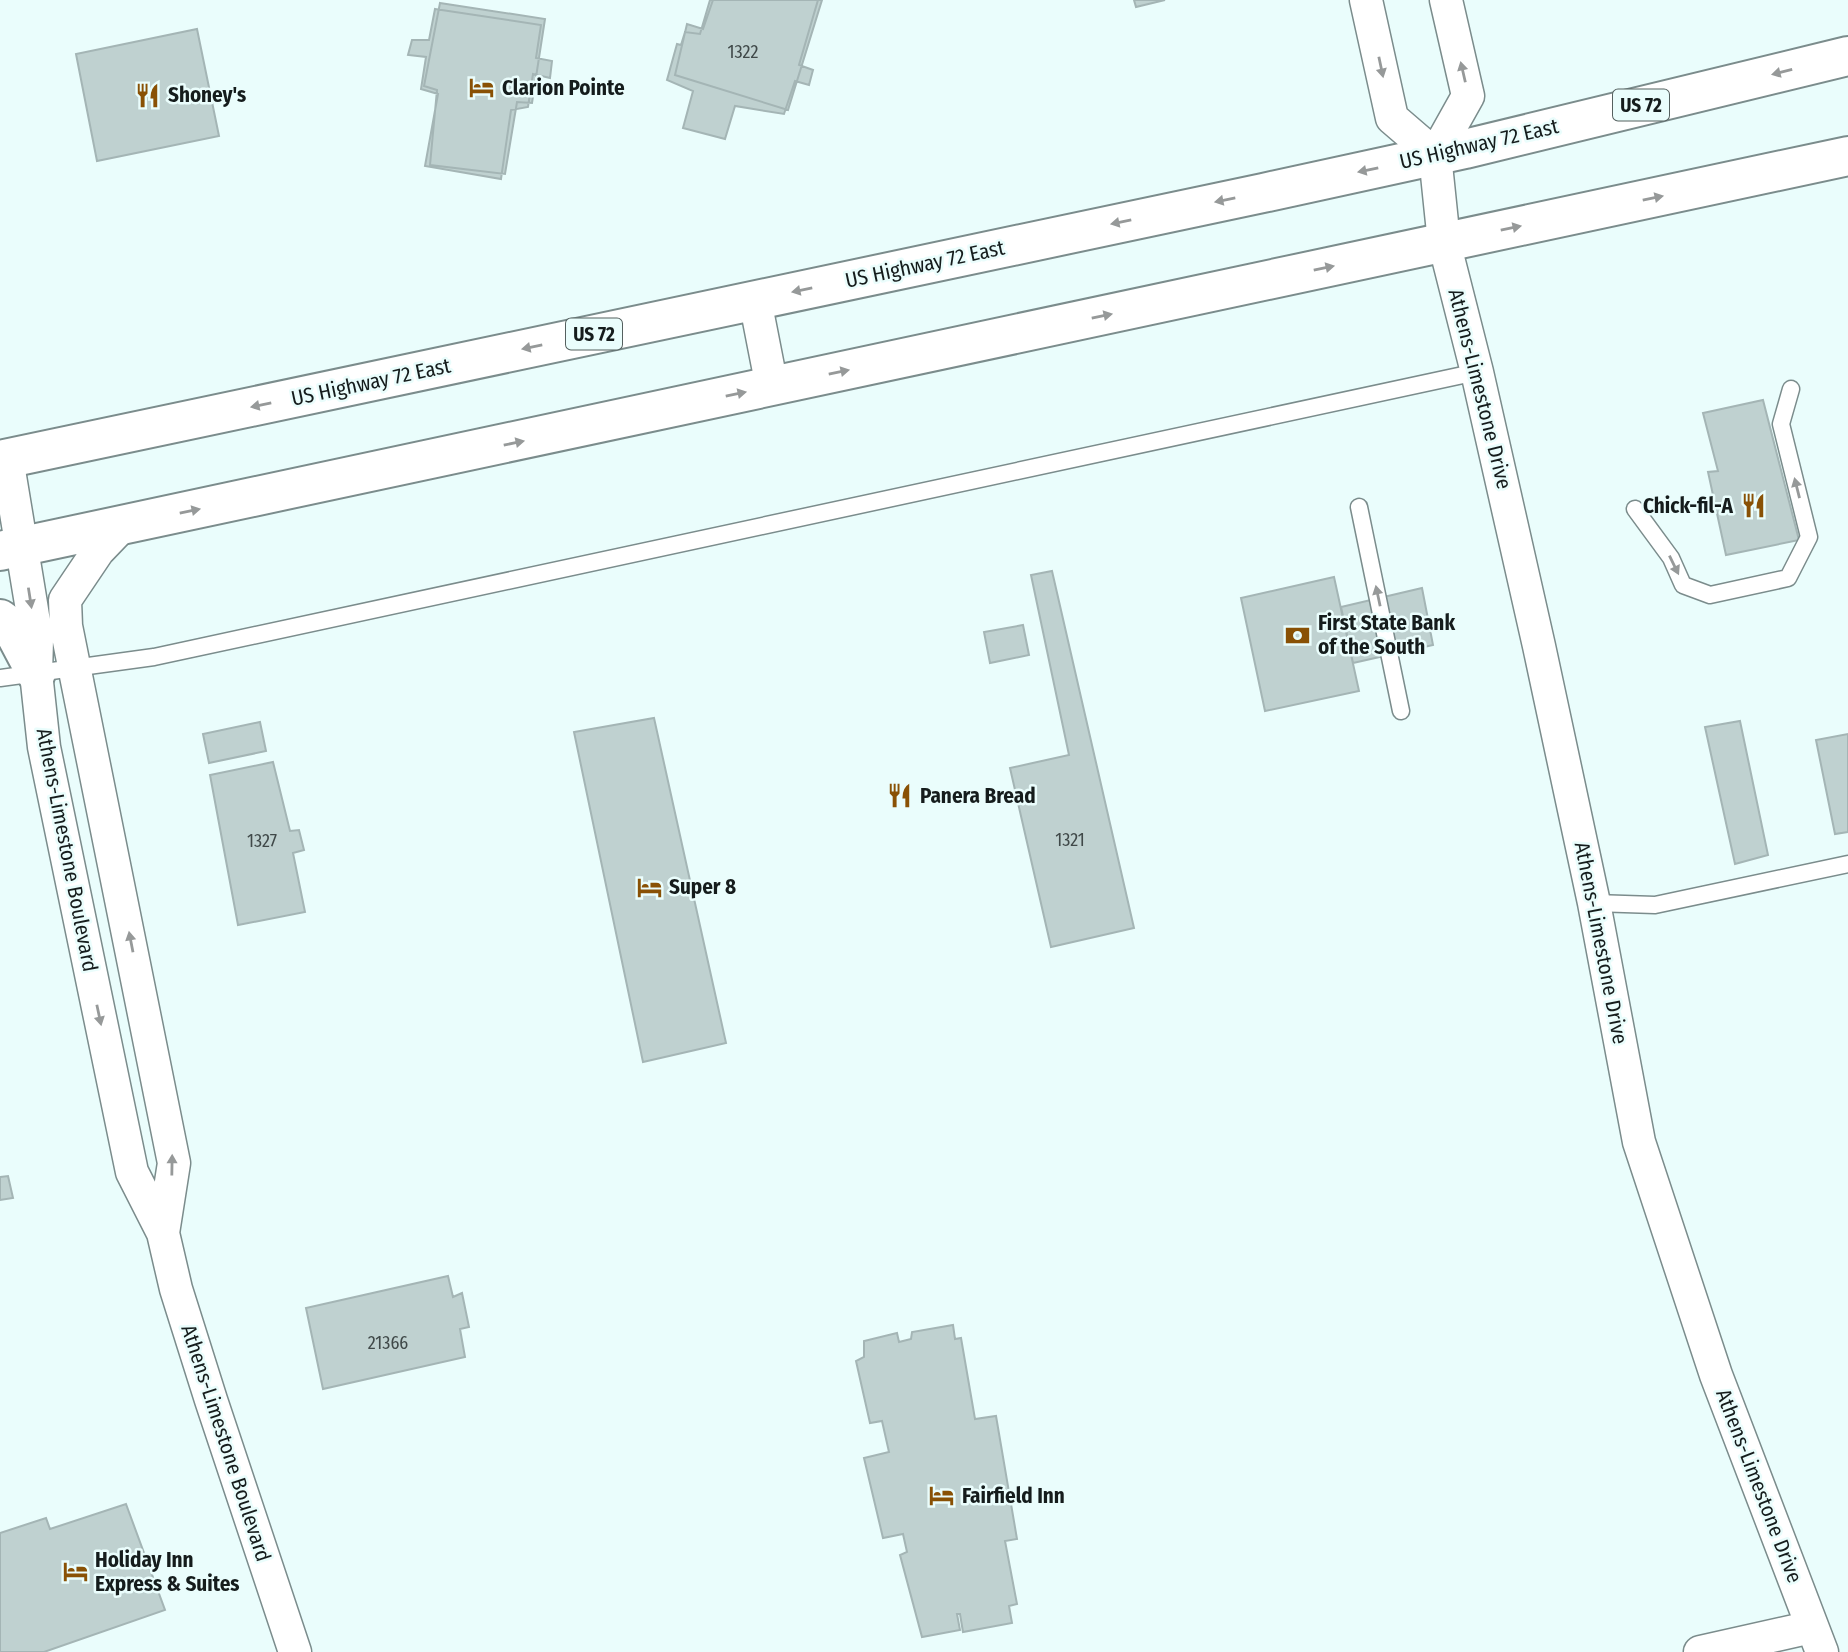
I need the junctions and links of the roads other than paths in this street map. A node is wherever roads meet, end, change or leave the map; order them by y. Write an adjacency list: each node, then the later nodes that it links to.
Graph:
1 (1366, 0): 4 (street, one-way to 4)
2 (1446, 0): 4 (street, one-way to 2)
3 (1848, 56): 4 (highway, US Highway 72 East / US 72, one-way to 4)
4 (1435, 155): 6 (street, Athens-Limestone Drive); 7 (highway, US Highway 72 East / US 72, one-way to 7)
5 (1848, 156): 6 (highway, one-way to 5)
6 (1444, 242): 8 (street, Athens-Limestone Drive); 9 (highway, one-way to 6)
7 (755, 300): 9 (street); 11 (highway, US Highway 72 East / US 72, one-way to 11)
8 (1477, 372): 17 (lane); 21 (street, Athens-Limestone Drive)
9 (772, 387): 14 (highway, one-way to 9)
10 (1791, 389): 13 (lane, one-way to 10)
11 (4, 459): 15 (street, Athens-Limestone Boulevard)
12 (1359, 507): 19 (lane, one-way to 12)
13 (1635, 509)
14 (123, 526): 15 (highway); 17 (street, Athens-Limestone Boulevard)
15 (11, 549): 18 (street, Athens-Limestone Boulevard, one-way to 18)
16 (0, 619): 18 (highway)
17 (76, 668): 18 (lane); 22 (street, Athens-Limestone Boulevard, one-way to 17)
18 (18, 676): 22 (street, Athens-Limestone Boulevard, one-way to 22)
19 (1401, 711)
20 (1848, 864): 21 (lane)
21 (1594, 903): 23 (street, Athens-Limestone Drive)
22 (163, 1233): 24 (street, Athens-Limestone Boulevard)
23 (1817, 1639): 25 (street)
24 (295, 1652)
25 (1700, 1652)

